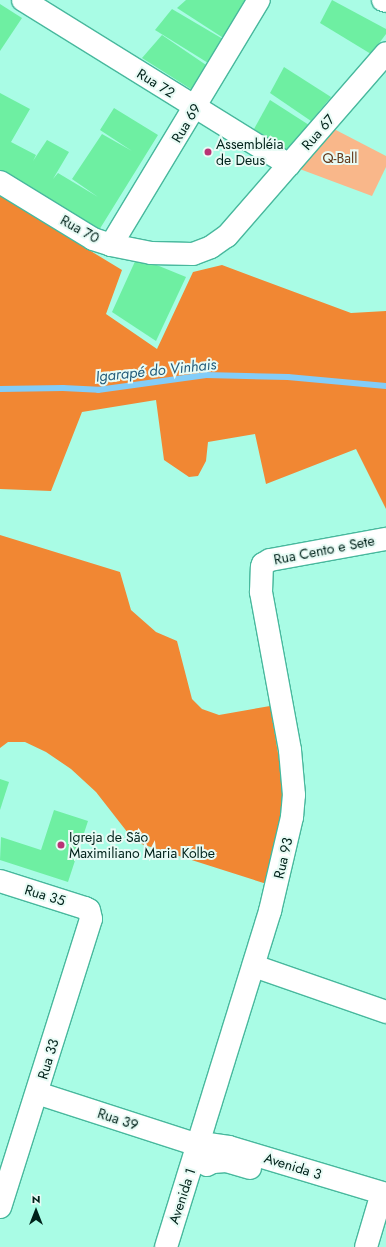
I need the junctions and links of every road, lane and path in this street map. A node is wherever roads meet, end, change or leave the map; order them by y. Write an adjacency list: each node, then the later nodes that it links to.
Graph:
1 (22, 0): 6 (street, Rua 72)
2 (259, 0): 6 (street, Rua 69)
3 (383, 0): 4 (street)
4 (386, 2)
5 (386, 53): 7 (street, Rua 67)
6 (195, 108): 7 (street, Rua 72); 9 (street, Rua 69)
7 (289, 165): 10 (street, Rua 67)
8 (0, 182): 9 (street, Rua 70)
9 (111, 245): 10 (street, Rua 70)
10 (193, 254)
11 (386, 539): 12 (street, Rua Cento e Sete)
12 (263, 564): 15 (street, Rua 93)
13 (0, 881): 14 (street, Rua 35)
14 (89, 910): 17 (street, Rua 33)
15 (254, 966): 16 (street); 18 (street, Rua 93)
16 (386, 1012)
17 (37, 1093): 18 (street, Rua 39); 21 (street, Rua 33)
18 (198, 1145): 19 (street); 20 (street, Avenida 3); 22 (street, Avenida 1)
19 (207, 1165): 20 (street, Avenida 3); 23 (street, Avenida 1)
20 (383, 1200): 24 (street)
21 (0, 1207)
22 (166, 1247)
23 (181, 1247)
24 (366, 1247)

